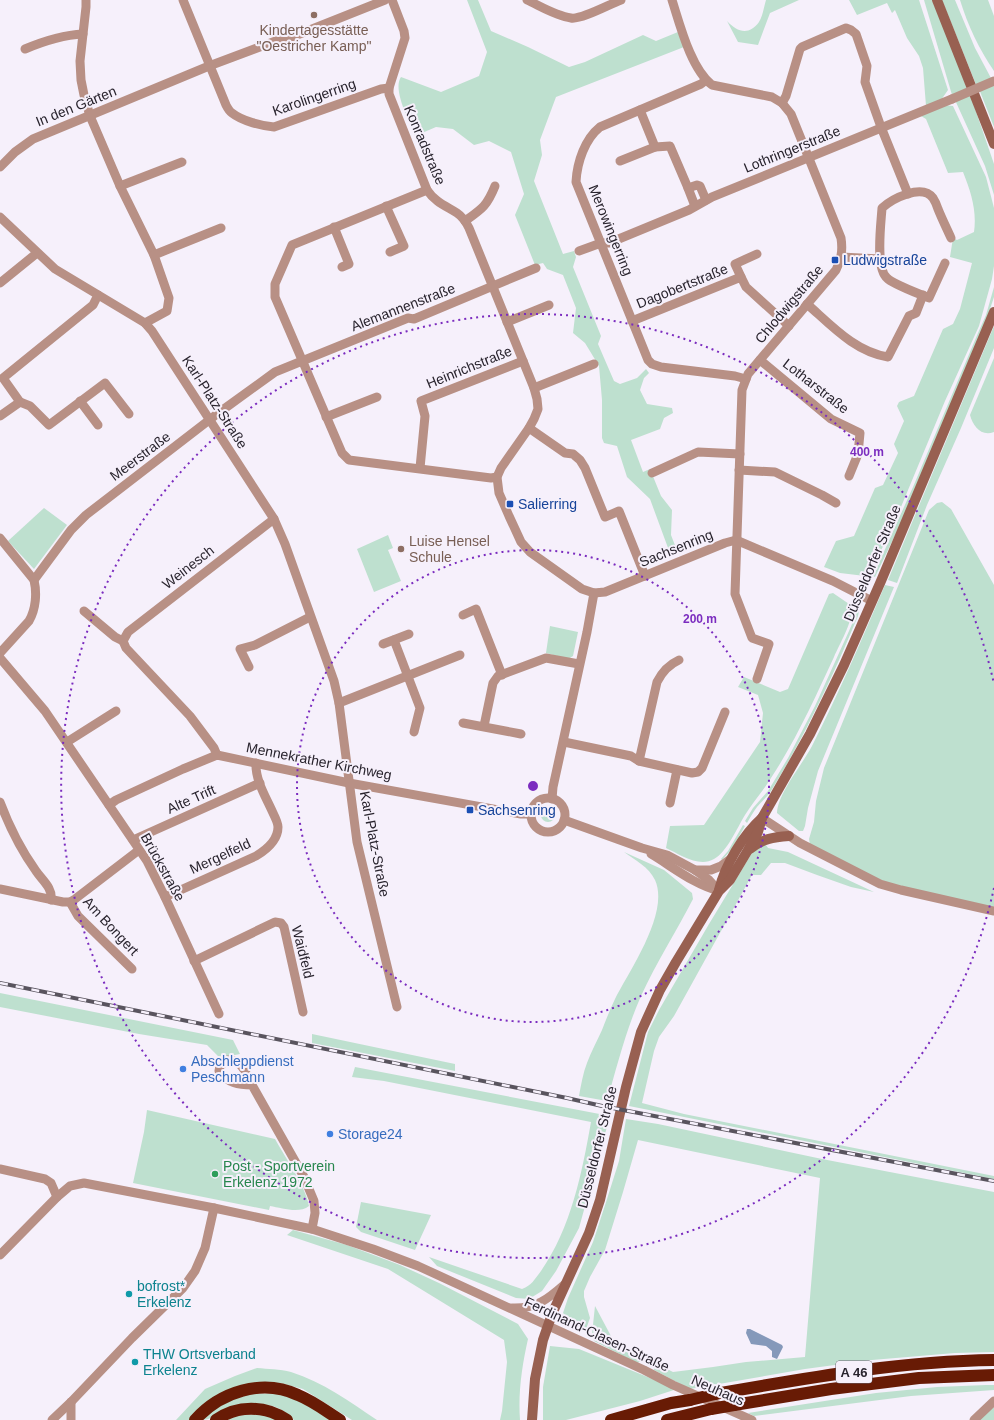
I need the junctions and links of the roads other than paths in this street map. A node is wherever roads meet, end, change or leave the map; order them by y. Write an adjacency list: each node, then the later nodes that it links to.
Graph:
1 (86, 0): 9 (street)
2 (183, 0): 11 (street, Karolingerring)
3 (385, 0): 11 (street, In den Gärten)
4 (392, 0): 14 (street)
5 (527, 0): 6 (street)
6 (621, 0)
7 (672, 0): 12 (street)
8 (937, 0): 19 (main road)
9 (83, 34): 10 (street); 17 (street)
10 (25, 49)
11 (209, 66): 14 (street, Karolingerring); 17 (street, In den Gärten)
12 (706, 80): 15 (street); 16 (street, Merowingerring)
13 (994, 81): 18 (street, Lothringerstraße, bridge)
14 (389, 88): 28 (street, Konradstraße)
15 (782, 102): 18 (street); 21 (street, Chlodwigstraße)
16 (640, 110): 20 (street); 38 (street, Merowingerring)
17 (90, 116): 24 (street, In den Gärten); 25 (street)
18 (881, 127): 21 (street, Lothringerstraße); 29 (street)
19 (994, 144)
20 (655, 147): 22 (street); 27 (street)
21 (809, 157): 30 (street, Lothringerstraße); 44 (street, Chlodwigstraße)
22 (620, 161)
23 (182, 162): 25 (street)
24 (0, 167)
25 (120, 186): 43 (street)
26 (495, 186): 34 (street)
27 (688, 188): 30 (street); 32 (street)
28 (427, 190): 31 (street); 34 (street, Konradstraße)
29 (908, 194): 37 (street); 45 (street)
30 (706, 200): 32 (street, Lothringerstraße)
31 (386, 206): 35 (street); 40 (street)
32 (695, 206): 38 (street, Lothringerstraße)
33 (0, 217): 41 (street, Karl-Platz-Straße)
34 (465, 221): 51 (street, Konradstraße)
35 (334, 227): 47 (street); 61 (street)
36 (221, 228): 43 (street)
37 (951, 238)
38 (601, 243): 39 (street); 57 (street, Merowingerring)
39 (579, 251)
40 (390, 252)
41 (37, 253): 50 (street); 52 (street, Karl-Platz-Straße)
42 (757, 254): 49 (street, Dagobertstraße)
43 (154, 255): 59 (street)
44 (841, 257): 45 (street); 54 (street, Chlodwigstraße)
45 (880, 258): 53 (street)
46 (945, 263): 53 (street)
47 (342, 267)
48 (536, 268): 51 (street, Alemannenstraße)
49 (741, 277): 57 (street, Dagobertstraße); 60 (street, Dagobertstraße)
50 (0, 283)
51 (493, 287): 58 (street, Konradstraße); 61 (street, Alemannenstraße)
52 (98, 295): 59 (street, Karl-Platz-Straße); 70 (street)
53 (923, 295): 54 (street)
54 (807, 304): 60 (street, Chlodwigstraße)
55 (549, 305): 58 (street)
56 (994, 312): 90 (main road, Düsseldorfer Straße)
57 (632, 321): 66 (street, Merowingerring)
58 (507, 322): 62 (street, Konradstraße)
59 (145, 323): 74 (street, Karl-Platz-Straße)
60 (789, 326): 63 (street, Chlodwigstraße)
61 (303, 360): 65 (street, Alemannenstraße); 73 (street)
62 (523, 360): 67 (street, Konradstraße); 78 (street, Heinrichstraße)
63 (760, 360): 66 (street, Chlodwigstraße); 81 (street, Lotharstraße)
64 (594, 364): 67 (street)
65 (278, 370): 74 (street, Meerstraße)
66 (746, 379): 77 (street, Chlodwigstraße)
67 (534, 388): 76 (street, Konradstraße)
68 (377, 397): 73 (street)
69 (80, 401): 70 (street); 71 (street); 75 (street)
70 (20, 402): 72 (street)
71 (129, 414)
72 (0, 416)
73 (326, 417): 78 (street)
74 (210, 420): 84 (street, Karl-Platz-Straße); 88 (street, Meerstraße)
75 (98, 425)
76 (529, 428): 82 (street, Konradstraße); 87 (street)
77 (740, 454): 79 (street, Chlodwigstraße); 80 (street)
78 (420, 468): 82 (street)
79 (739, 470): 83 (street); 86 (street, Chlodwigstraße)
80 (652, 473)
81 (849, 476)
82 (497, 478): 89 (street)
83 (836, 503)
84 (274, 519): 93 (street, Karl-Platz-Straße); 96 (street, Weinesch)
85 (0, 538): 88 (street)
86 (736, 540): 87 (street, Sachsenring); 90 (street); 106 (street, Chlodwigstraße)
87 (644, 576): 89 (street, Sachsenring)
88 (34, 580): 98 (street)
89 (594, 593): 102 (street)
90 (872, 601): 127 (main road, Düsseldorfer Straße)
91 (84, 611): 96 (street)
92 (463, 615): 104 (street)
93 (310, 617): 103 (street); 107 (street, Karl-Platz-Straße)
94 (409, 634): 95 (street)
95 (394, 640): 97 (street); 105 (street)
96 (123, 641): 116 (street)
97 (383, 644)
98 (0, 653)
99 (460, 654): 105 (street)
100 (0, 658): 114 (street, Brückstraße)
101 (679, 660): 117 (street)
102 (580, 664): 104 (street); 115 (street)
103 (249, 667)
104 (502, 675): 111 (street)
105 (407, 676): 107 (street); 112 (street)
106 (757, 679)
107 (339, 703): 121 (street, Karl-Platz-Straße)
108 (116, 711): 114 (street)
109 (725, 712): 119 (street)
110 (463, 723): 111 (street)
111 (484, 726): 113 (street)
112 (414, 732)
113 (521, 734)
114 (66, 742): 125 (street, Brückstraße)
115 (564, 742): 117 (street); 122 (street)
116 (218, 754): 118 (street, Mennekrather Kirchweg); 125 (street)
117 (639, 761): 119 (street)
118 (256, 763): 120 (street, Mergelfeld); 121 (street, Mennekrather Kirchweg)
119 (677, 770): 124 (street)
120 (260, 783): 130 (street, Alte Trift); 138 (street, Mergelfeld)
121 (349, 783): 126 (street, Mennekrather Kirchweg); 144 (street, Karl-Platz-Straße)
122 (552, 799): 126 (street); 128 (street)
123 (0, 802): 139 (street)
124 (670, 803)
125 (109, 805): 130 (street, Brückstraße)
126 (532, 814): 128 (street)
127 (762, 818): 129 (street); 133 (main road, Düsseldorfer Straße); 134 (main road, Düsseldorfer Straße)
128 (564, 820): 131 (street)
129 (789, 836): 133 (main road); 141 (street)
130 (133, 840): 132 (street, Brückstraße)
131 (642, 848): 135 (street); 137 (street)
132 (139, 850): 138 (street, Brückstraße); 140 (street)
133 (748, 850): 137 (main road, Düsseldorfer Straße)
134 (733, 858): 135 (street); 137 (main road, Düsseldorfer Straße)
135 (695, 870): 137 (street)
136 (0, 889): 139 (street)
137 (719, 891): 153 (main road, Düsseldorfer Straße)
138 (165, 897): 142 (street, Brückstraße)
139 (51, 900): 140 (street)
140 (70, 902): 143 (street, Am Bongert)
141 (994, 911)
142 (194, 961): 145 (street, Waidfeld); 146 (street, Brückstraße)
143 (132, 969)
144 (397, 1007)
145 (303, 1012)
146 (219, 1014)
147 (252, 1085): 151 (street)
148 (0, 1169): 149 (street)
149 (56, 1197): 150 (street, Ferdinand-Clasen-Straße); 152 (street, Ferdinand-Clasen-Straße)
150 (214, 1208): 151 (street, Ferdinand-Clasen-Straße); 160 (street)
151 (312, 1229): 154 (street, Ferdinand-Clasen-Straße)
152 (0, 1255)
153 (564, 1284): 154 (street, Ferdinand-Clasen-Straße); 155 (main road, Düsseldorfer Straße)
154 (509, 1308): 155 (street, Ferdinand-Clasen-Straße)
155 (548, 1326): 158 (street, Ferdinand-Clasen-Straße); 167 (main road, Düsseldorfer Straße)
156 (994, 1360): 168 (highway, A 46, bridge)
157 (994, 1375): 169 (highway, A 46, bridge)
158 (673, 1385): 170 (street, Neuhaus)
159 (994, 1401): 171 (street)
160 (71, 1402): 161 (street); 162 (street)
161 (52, 1420)
162 (71, 1420)
163 (195, 1420): 166 (highway)
164 (216, 1420): 165 (highway)
165 (287, 1420)
166 (340, 1420)
167 (532, 1420)
168 (611, 1420)
169 (667, 1420)
170 (752, 1420)
171 (974, 1420)

